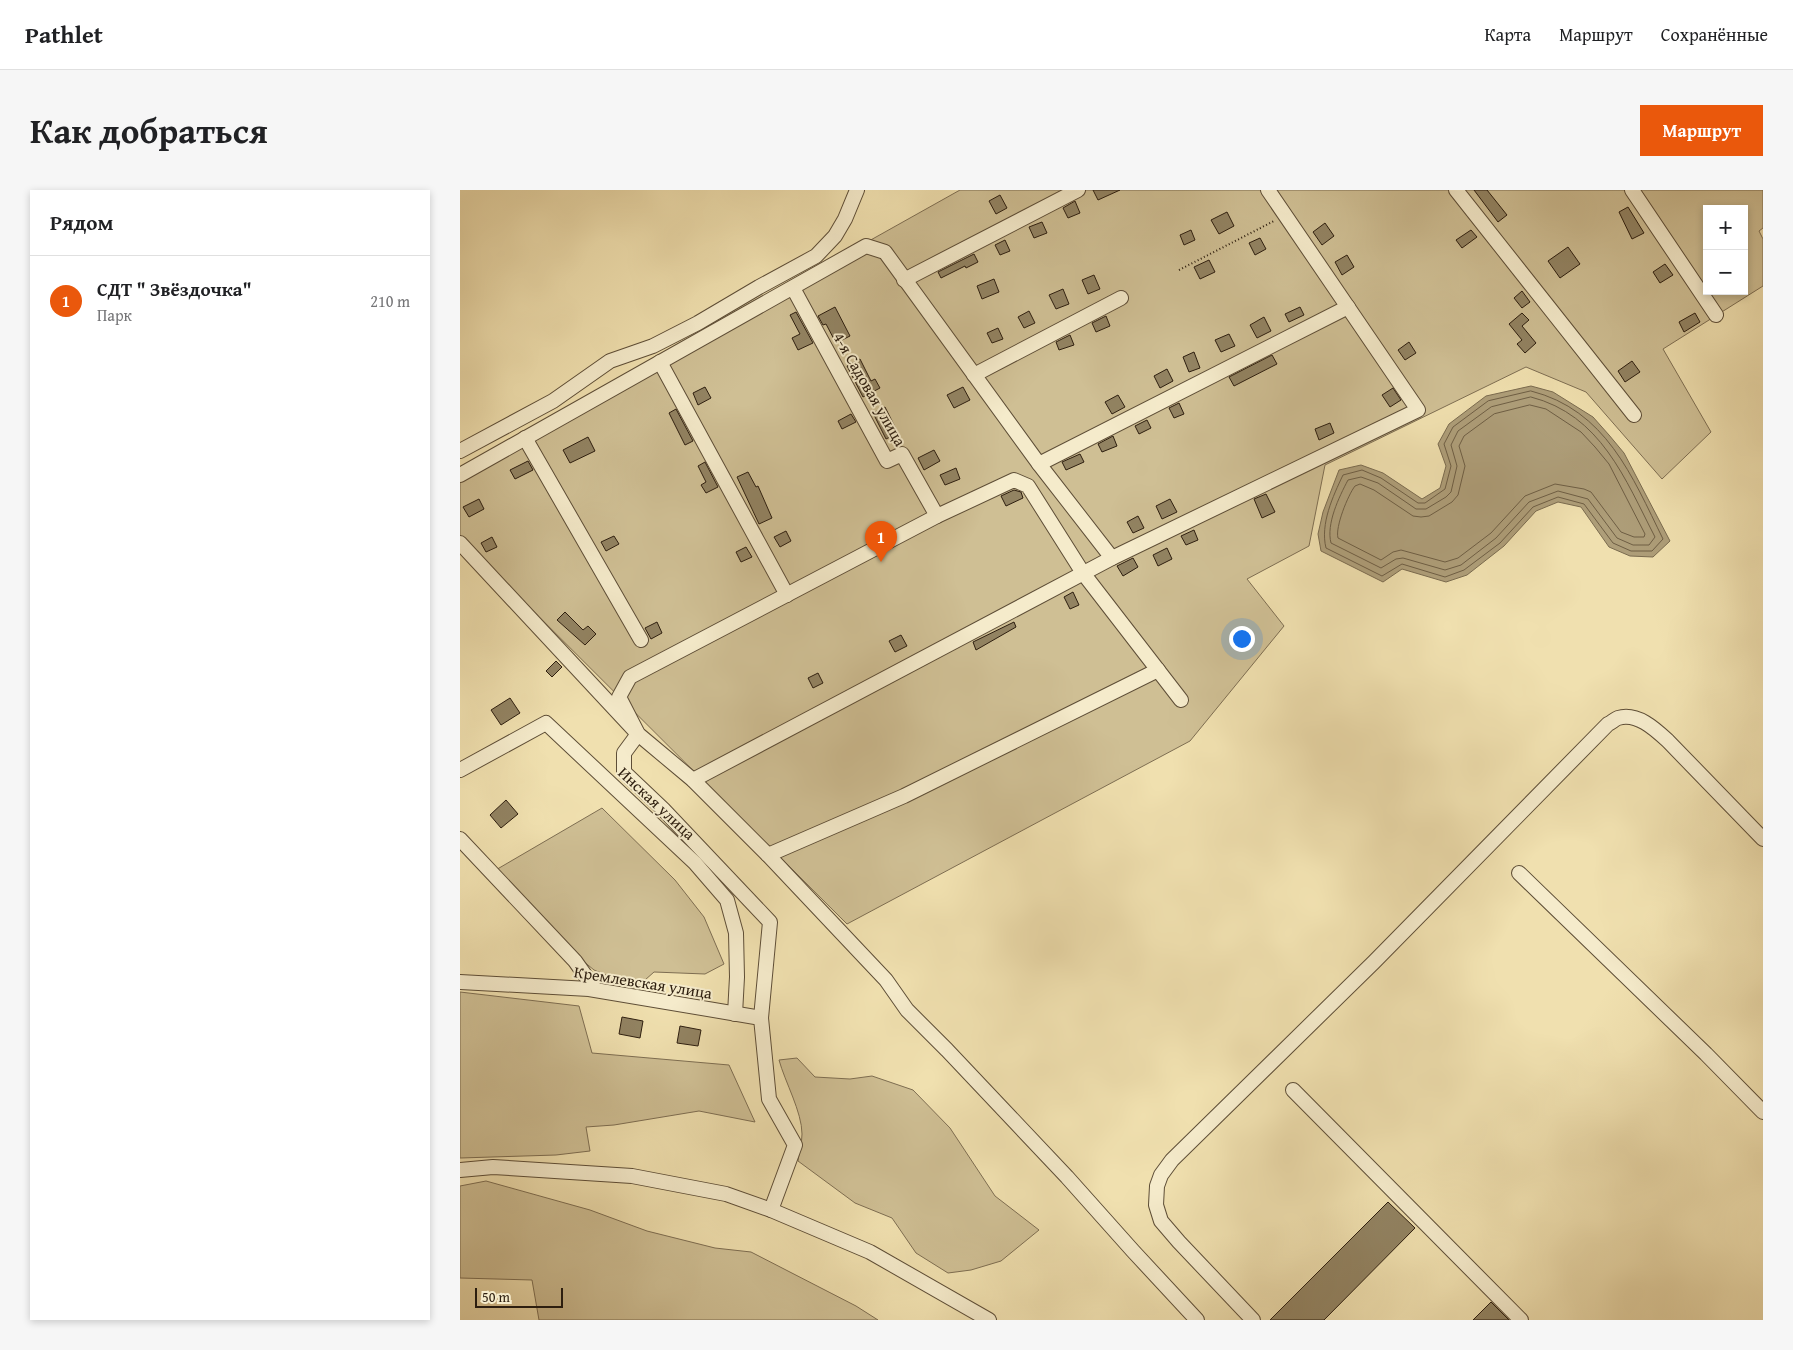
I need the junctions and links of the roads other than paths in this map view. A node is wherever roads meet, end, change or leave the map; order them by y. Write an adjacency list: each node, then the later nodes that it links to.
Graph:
1 (857, 190): 15 (street)
2 (1078, 190): 6 (street)
3 (1268, 190): 9 (street)
4 (1456, 190): 13 (street)
5 (1632, 190): 10 (street)
6 (904, 280): 7 (street); 12 (street)
7 (793, 288): 11 (street); 18 (street, 4-я Садовая улица)
8 (1121, 298): 12 (street)
9 (1348, 307): 16 (street); 20 (street)
10 (1716, 316)
11 (660, 362): 14 (street); 22 (street)
12 (974, 375): 16 (street)
13 (1634, 415)
14 (526, 438): 17 (street); 23 (street)
15 (460, 451)
16 (1039, 464): 20 (street)
17 (460, 474)
18 (937, 516): 21 (street); 22 (street)
19 (460, 543): 26 (street)
20 (1112, 558): 21 (street)
21 (1083, 573): 24 (street); 28 (street)
22 (787, 595): 26 (street)
23 (641, 640)
24 (1158, 670): 25 (street); 31 (street)
25 (1181, 700)
26 (638, 734): 28 (street); 36 (street)
27 (460, 770): 35 (street, Инская улица)
28 (693, 780): 31 (street)
29 (460, 839): 34 (street)
30 (1763, 839): 43 (street)
31 (768, 855): 42 (street)
32 (1519, 873): 38 (street)
33 (460, 982): 34 (street, Кремлевская улица)
34 (595, 989): 35 (street, Кремлевская улица)
35 (735, 1014): 36 (street, Кремлевская улица)
36 (761, 1018): 40 (street)
37 (1293, 1090): 44 (street)
38 (1763, 1112)
39 (460, 1170): 40 (street)
40 (771, 1210): 41 (street)
41 (989, 1320)
42 (1197, 1320)
43 (1254, 1320)
44 (1521, 1320)

